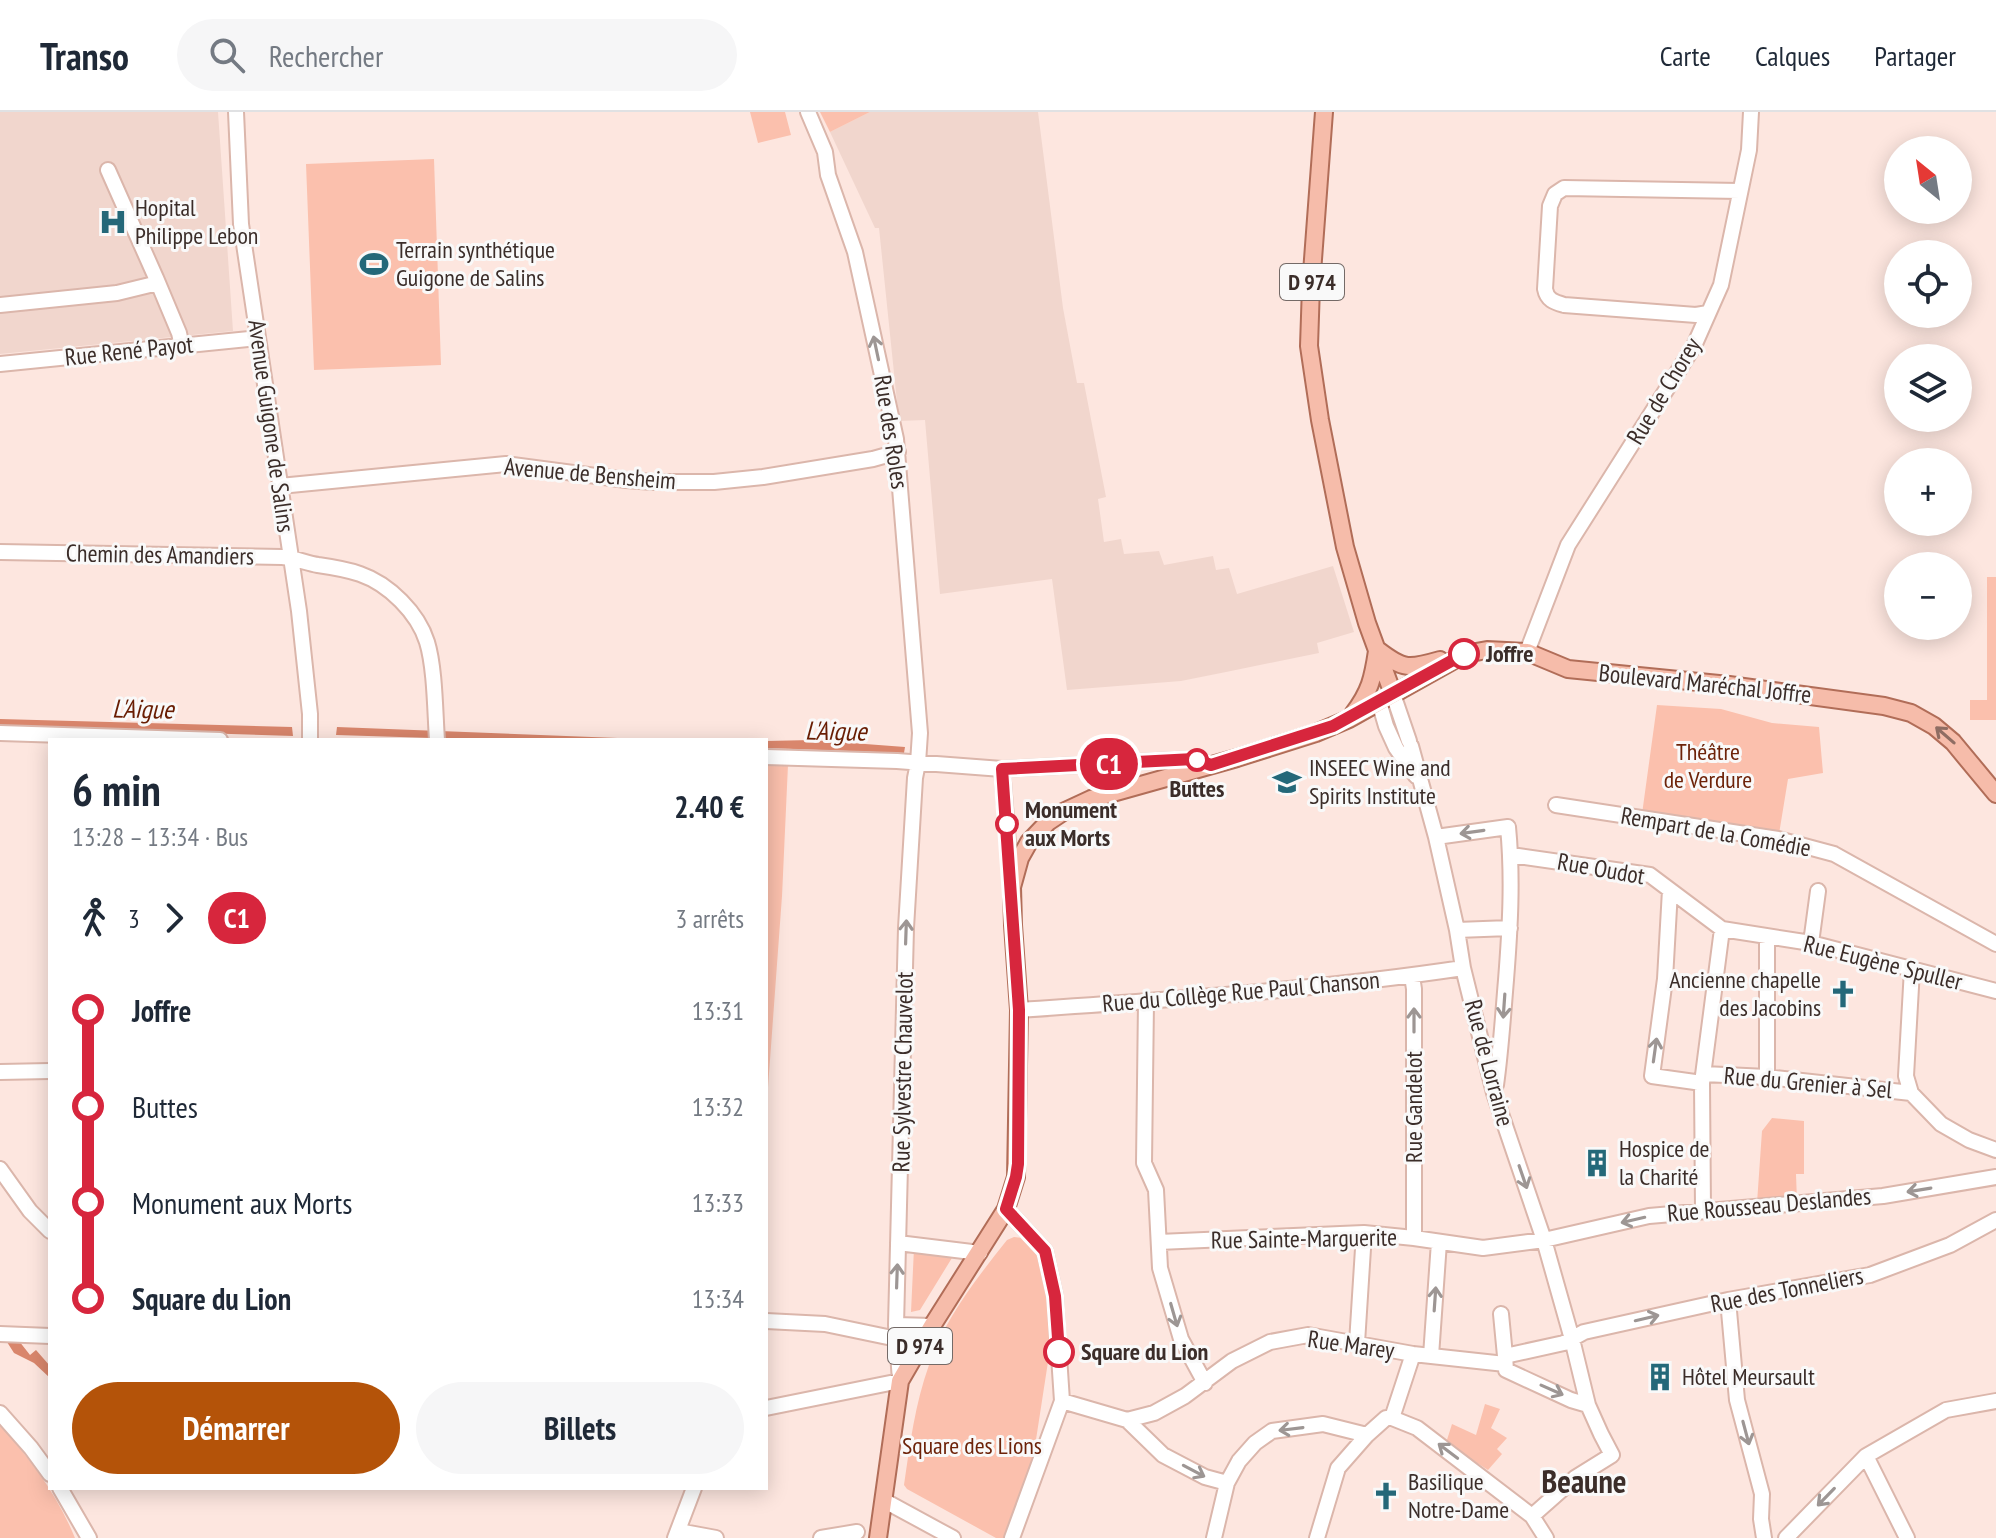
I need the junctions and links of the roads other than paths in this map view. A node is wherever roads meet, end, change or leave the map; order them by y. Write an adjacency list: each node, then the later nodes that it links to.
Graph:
1 (236, 112): 10 (street, Avenue Guigone de Salins)
2 (808, 112): 13 (street, Rue des Roles, one-way to 2)
3 (1324, 112): 17 (main road, D 974)
4 (1751, 112): 6 (street, Rue de Chorey)
5 (108, 170): 7 (street)
6 (1740, 191): 9 (street, Rue de Chorey); 9 (street)
7 (158, 283): 8 (street); 11 (street)
8 (0, 305)
9 (1708, 313): 18 (street, Rue de Chorey)
10 (258, 338): 11 (street, Rue René Payot); 14 (street, Avenue Guigone de Salins)
11 (182, 346): 12 (street, Rue René Payot)
12 (0, 364)
13 (898, 452): 14 (street, Avenue de Bensheim); 28 (street, Rue des Roles)
14 (280, 486): 16 (street, Avenue Guigone de Salins)
15 (0, 552): 16 (street, Chemin des Amandiers)
16 (291, 558): 24 (street, Avenue Guigone de Salins); 25 (street, Chemin des Amandiers)
17 (1378, 650): 19 (main road); 20 (main road); 21 (main road, D 974)
18 (1527, 652): 19 (main road, Boulevard Maréchal Joffre); 32 (main road, Boulevard Maréchal Joffre, one-way to 18)
19 (1465, 654): 21 (main road, Boulevard Maréchal Joffre)
20 (1373, 680): 21 (main road); 22 (main road)
21 (1386, 698): 22 (main road, D 974); 31 (street, Rue de Lorraine); 31 (street, Rue de Lorraine)
22 (1349, 719): 29 (main road, D 974)
23 (0, 733): 26 (street)
24 (310, 733)
25 (436, 736)
26 (157, 738)
27 (768, 757): 28 (street)
28 (918, 763): 30 (street); 71 (street, Rue Sylvestre Chauvelot, one-way to 28)
29 (1211, 765): 30 (street); 36 (main road, D 974)
30 (1002, 769): 34 (street)
31 (1420, 782): 35 (street, Rue de Lorraine)
32 (1996, 794)
33 (1556, 805): 46 (street, Rempart de la Comédie)
34 (1007, 831): 36 (street); 38 (street)
35 (1436, 837): 37 (street, one-way to 35); 43 (street, Rue de Lorraine)
36 (1029, 842): 38 (main road, D 974)
37 (1511, 855): 39 (street, Rue Oudot); 41 (street)
38 (1012, 887): 52 (main road, D 974)
39 (1670, 890): 42 (street, Rue Oudot); 56 (street, Rue du Grenier à Sel, one-way to 39)
40 (1818, 891): 45 (street)
41 (1510, 928): 43 (street); 57 (street, one-way to 57)
42 (1722, 929): 44 (street, Rue Eugène Spuller); 56 (street)
43 (1457, 930): 47 (street, Rue de Lorraine)
44 (1767, 937): 45 (street, Rue Eugène Spuller); 55 (street)
45 (1811, 943): 48 (street, Rue Eugène Spuller)
46 (1996, 944)
47 (1463, 968): 49 (street, Rue du Collège Rue Paul Chanson); 57 (street, Rue de Lorraine)
48 (1912, 969): 50 (street, Rue Eugène Spuller); 58 (street)
49 (1412, 976): 51 (street, Rue du Collège Rue Paul Chanson); 67 (street, Rue Gandelot, one-way to 49)
50 (1996, 991)
51 (1146, 1002): 52 (street, Rue du Collège Rue Paul Chanson); 69 (street)
52 (1019, 1010): 62 (main road, D 974)
53 (48, 1071): 54 (street)
54 (0, 1072)
55 (1767, 1077): 56 (street, Rue du Grenier à Sel); 58 (street, Rue du Grenier à Sel)
56 (1703, 1078): 63 (street)
57 (1494, 1093): 68 (street, Rue de Lorraine, one-way to 68)
58 (1911, 1093): 59 (street)
59 (1996, 1150)
60 (0, 1169): 65 (street)
61 (1996, 1177): 63 (street, Rue Rousseau Deslandes, one-way to 63)
62 (1006, 1209): 72 (main road, D 974); 87 (street)
63 (1703, 1210): 68 (street, Rue Rousseau Deslandes, one-way to 68)
64 (1996, 1220): 73 (street, Rue des Tonneliers)
65 (48, 1229)
66 (1364, 1233): 67 (street, Rue Sainte-Marguerite); 69 (street, Rue Sainte-Marguerite); 81 (street)
67 (1414, 1238): 70 (street, Rue Sainte-Marguerite)
68 (1544, 1240): 70 (street, Rue Sainte-Marguerite); 80 (street, Rue de Lorraine)
69 (1159, 1242): 86 (street, one-way to 86)
70 (1439, 1242): 83 (street, one-way to 70)
71 (898, 1243): 72 (street); 77 (street, Rue Sylvestre Chauvelot, one-way to 71)
72 (980, 1253): 76 (main road, D 974)
73 (1728, 1300): 80 (street, Rue des Tonneliers, one-way to 73); 113 (street, one-way to 113)
74 (1501, 1314): 84 (street)
75 (768, 1321): 77 (street)
76 (932, 1326): 77 (street, D 974); 85 (main road, D 974)
77 (896, 1332): 85 (street, Rue Sylvestre Chauvelot)
78 (0, 1334): 79 (street)
79 (48, 1336)
80 (1572, 1339): 84 (street, Rue des Tonneliers); 89 (street, Rue de Lorraine)
81 (1357, 1343): 82 (street, Rue Marey); 86 (street, Rue Marey)
82 (1413, 1354): 83 (street, Rue Marey); 92 (street)
83 (1431, 1356): 84 (street, Rue Marey)
84 (1505, 1360): 89 (street, one-way to 89)
85 (900, 1381): 90 (street); 100 (main road, D 974)
86 (1205, 1383): 93 (street, Rue Marey)
87 (1062, 1401): 93 (street); 109 (street)
88 (1996, 1401): 95 (street)
89 (1588, 1405): 101 (street, Rue de Lorraine)
90 (768, 1408)
91 (0, 1413): 96 (street)
92 (1392, 1418): 94 (street); 101 (street, one-way to 92)
93 (1127, 1420): 97 (street, one-way to 97)
94 (1367, 1435): 97 (street, one-way to 97); 111 (street)
95 (1866, 1456): 114 (street, one-way to 114); 115 (street)
96 (48, 1471)
97 (1227, 1483): 110 (street)
98 (61, 1490): 104 (street)
99 (693, 1490): 103 (street)
100 (883, 1500): 107 (main road, D 974); 108 (street)
101 (1532, 1516): 112 (street)
102 (857, 1532): 106 (street)
103 (677, 1535): 105 (street)
104 (89, 1538)
105 (716, 1538)
106 (821, 1538)
107 (878, 1538)
108 (953, 1538)
109 (1012, 1538)
110 (1214, 1538)
111 (1317, 1538)
112 (1546, 1538)
113 (1764, 1538)
114 (1786, 1538)
115 (1907, 1538)

